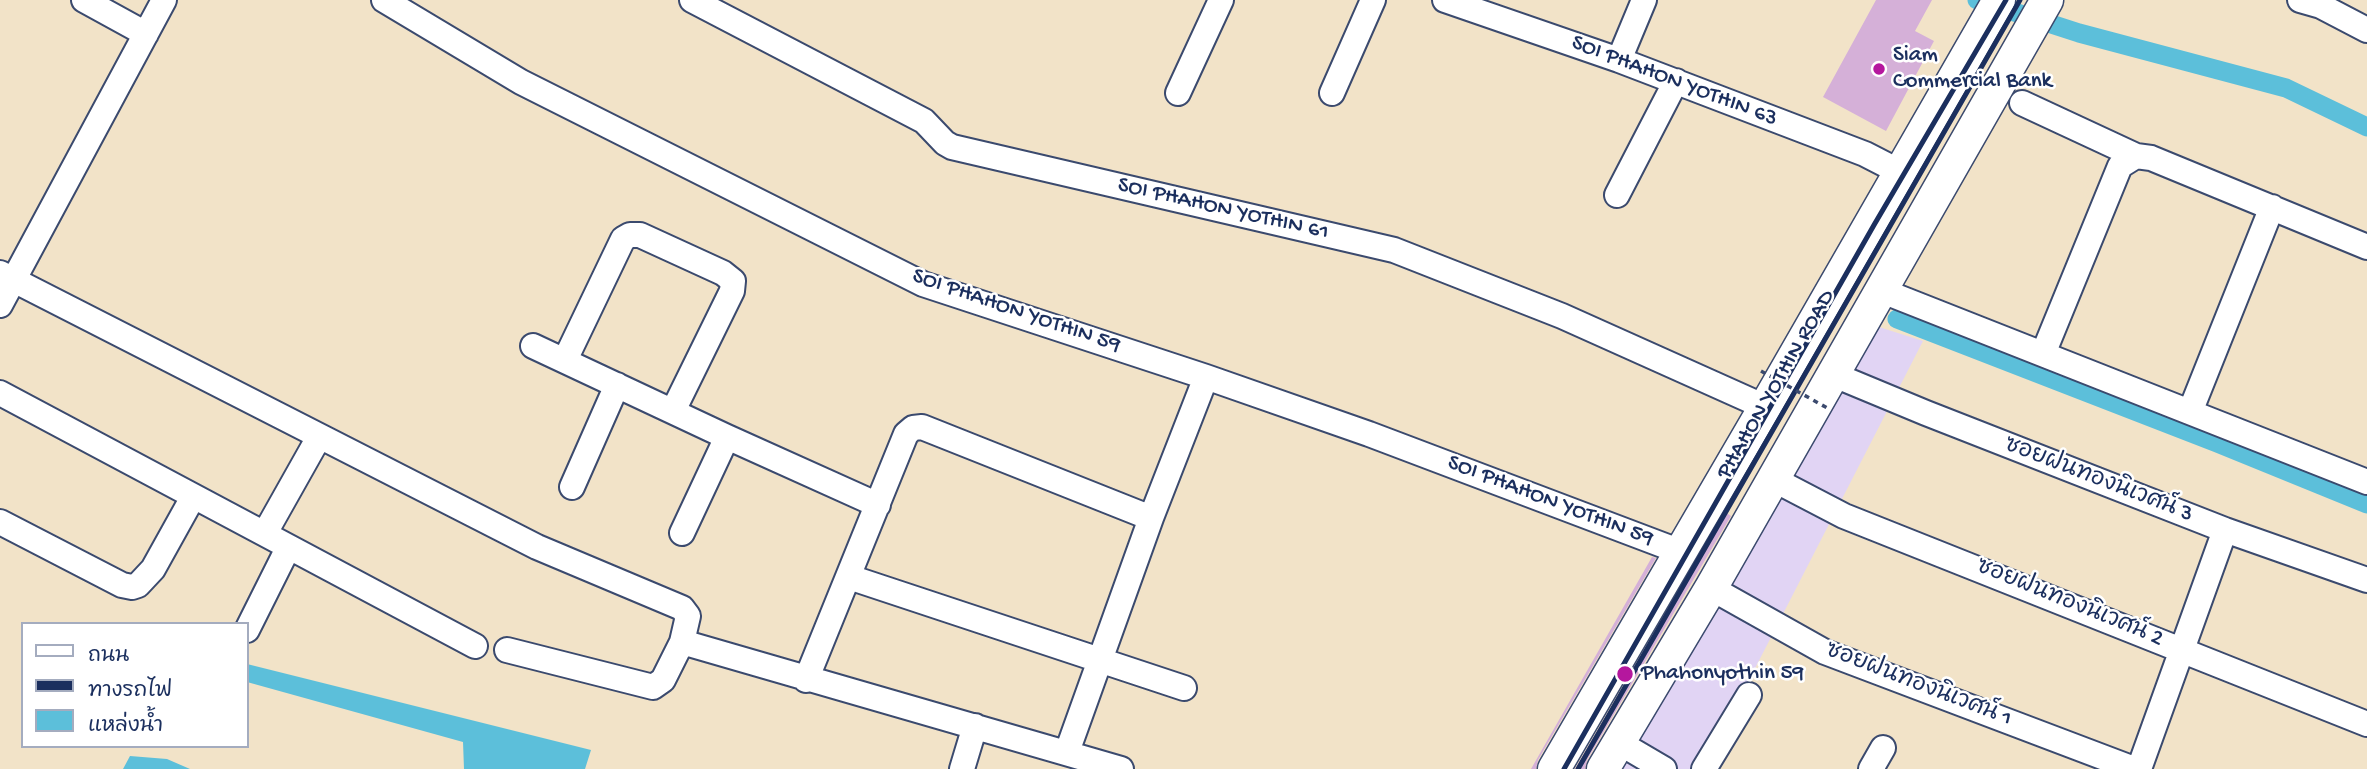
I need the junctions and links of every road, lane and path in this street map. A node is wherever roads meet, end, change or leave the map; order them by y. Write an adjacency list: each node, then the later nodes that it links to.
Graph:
1 (84, 0): 13 (street)
2 (164, 0): 13 (street)
3 (384, 0): 33 (street, SOI PHAHON YOTHIN 59)
4 (692, 0): 36 (street, SOI PHAHON YOTHIN 61)
5 (1221, 0): 16 (street)
6 (1373, 0): 17 (street)
7 (1445, 0): 14 (street, SOI PHAHON YOTHIN 63)
8 (1644, 0): 14 (street)
9 (2047, 0): 26 (main road, PHAHON YOTHIN ROAD)
10 (2300, 0): 12 (street)
11 (1993, 10): 20 (main road, PHAHON YOTHIN ROAD)
12 (2367, 30)
13 (146, 34): 24 (street)
14 (1619, 60): 15 (street, SOI PHAHON YOTHIN 63)
15 (1676, 81): 20 (street, SOI PHAHON YOTHIN 63); 21 (street)
16 (1178, 93)
17 (1332, 93)
18 (2022, 103): 19 (street)
19 (2136, 156): 22 (street); 29 (street)
20 (1900, 172): 25 (main road, PHAHON YOTHIN ROAD)
21 (1617, 195)
22 (2272, 207): 23 (street); 39 (street)
23 (2367, 247)
24 (6, 276): 27 (street); 40 (street)
25 (1835, 285): 26 (main road); 36 (main road, PHAHON YOTHIN ROAD)
26 (1874, 302): 29 (street); 32 (main road, PHAHON YOTHIN ROAD)
27 (0, 305)
28 (533, 346): 30 (street)
29 (2043, 355): 39 (street)
30 (565, 360): 34 (street); 38 (street)
31 (1761, 371): 37 (path, bridge)
32 (1832, 374): 42 (main road, PHAHON YOTHIN ROAD); 49 (street, ซอยฝนทองนิเวศน์ 3)
33 (1206, 377): 47 (street); 53 (street, SOI PHAHON YOTHIN 59)
34 (617, 385): 38 (street); 44 (street)
35 (0, 393): 45 (street)
36 (1765, 407): 53 (main road, PHAHON YOTHIN ROAD)
37 (1829, 410)
38 (673, 411): 41 (street)
39 (2190, 412): 43 (street)
40 (318, 437): 50 (street); 58 (street)
41 (727, 437): 46 (street); 51 (street)
42 (1773, 479): 56 (main road, PHAHON YOTHIN ROAD); 60 (street, ซอยฝนทองนิเวศน์ 2)
43 (2367, 482)
44 (572, 487)
45 (193, 497): 48 (street); 50 (street)
46 (878, 505): 47 (street); 54 (street)
47 (1151, 518): 62 (street)
48 (0, 522)
49 (2225, 530): 55 (street, ซอยฝนทองนิเวศน์ 3); 60 (street)
50 (265, 533): 52 (street)
51 (682, 533)
52 (288, 548): 57 (street); 59 (street)
53 (1681, 552): 72 (main road, PHAHON YOTHIN ROAD)
54 (849, 577): 62 (street); 63 (street)
55 (2367, 580)
56 (1710, 587): 69 (main road, PHAHON YOTHIN ROAD); 75 (street, ซอยฝนทองนิเวศน์ 1)
57 (248, 627)
58 (682, 642): 61 (street); 63 (street)
59 (475, 646)
60 (2182, 649): 66 (street, ซอยฝนทองนิเวศน์ 2); 75 (street)
61 (507, 650)
62 (1101, 660): 64 (street); 68 (street)
63 (806, 680): 67 (street)
64 (1184, 688)
65 (1749, 695): 74 (street)
66 (2367, 724)
67 (975, 726): 68 (street); 70 (street)
68 (1067, 752): 71 (street)
69 (1611, 756): 73 (street)
70 (962, 769)
71 (1121, 769)
72 (1554, 769)
73 (1664, 769)
74 (1704, 769)
75 (2136, 769)

